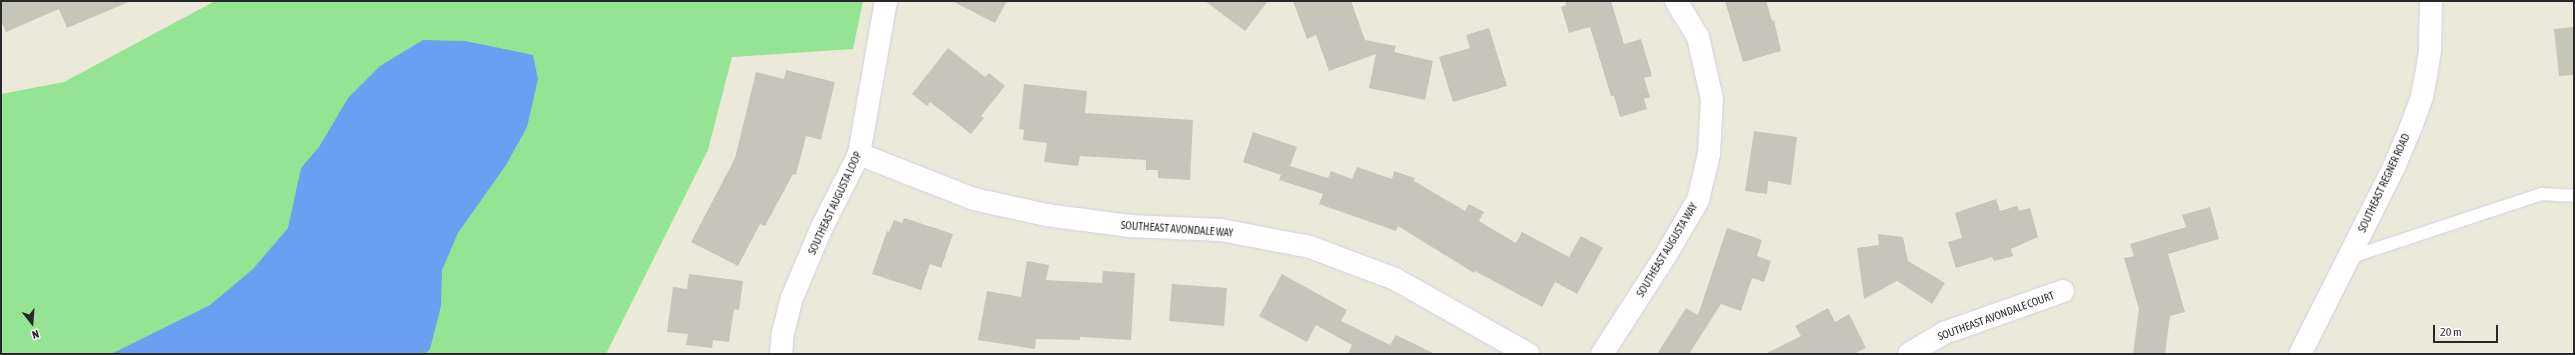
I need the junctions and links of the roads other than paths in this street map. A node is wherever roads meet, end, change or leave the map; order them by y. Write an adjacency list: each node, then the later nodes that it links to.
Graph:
1 (886, 1): 4 (street, SOUTHEAST AUGUSTA LOOP)
2 (1676, 1): 10 (street, SOUTHEAST AUGUSTA WAY)
3 (2431, 1): 6 (street, SOUTHEAST REGNER ROAD)
4 (859, 154): 8 (street, SOUTHEAST AUGUSTA LOOP); 9 (street, SOUTHEAST AVONDALE WAY)
5 (2574, 196): 6 (lane)
6 (2348, 258): 12 (street, SOUTHEAST REGNER ROAD)
7 (2063, 292): 11 (street, SOUTHEAST AVONDALE COURT)
8 (781, 354)
9 (1528, 354)
10 (1602, 354)
11 (1909, 354)
12 (2300, 354)

